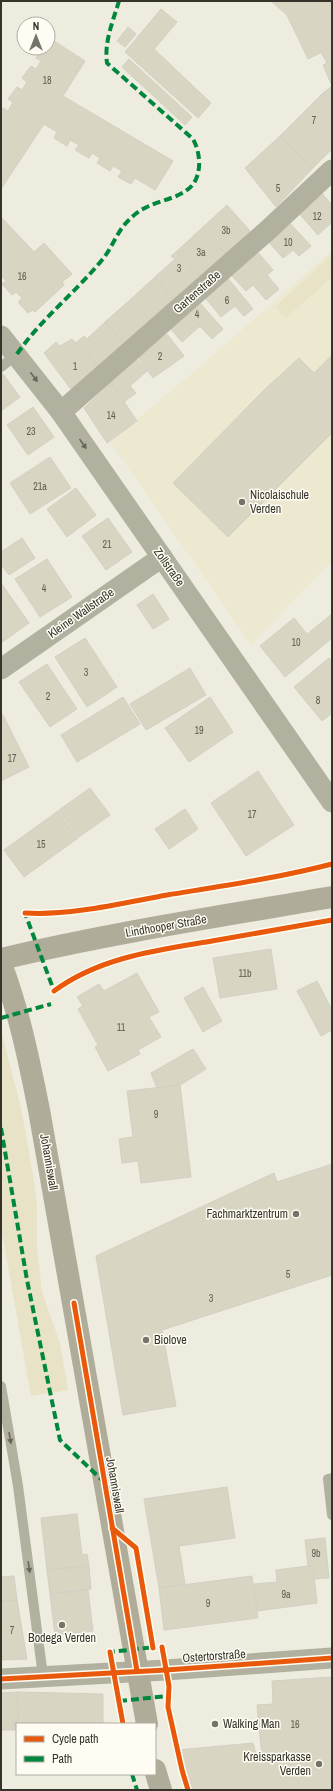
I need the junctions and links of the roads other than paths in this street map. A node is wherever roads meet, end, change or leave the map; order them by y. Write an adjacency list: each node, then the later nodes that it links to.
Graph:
1 (332, 170): 4 (street, Gartenstraße)
2 (1, 336): 3 (street, Zollstraße)
3 (9, 360): 4 (street, Zollstraße, one-way to 4)
4 (61, 412): 5 (street, Zollstraße, one-way to 5)
5 (162, 557): 6 (street, Kleine Wallstraße); 7 (street, Zollstraße)
6 (1, 669)
7 (332, 802)
8 (332, 897): 9 (main road, Lindhooper Straße)
9 (1, 959)
10 (1, 964): 15 (main road, Johanniswall)
11 (1, 1386): 16 (lane, one-way to 16)
12 (332, 1478): 13 (lane)
13 (332, 1515)
14 (332, 1658): 15 (street, Ostertorstraße)
15 (137, 1671): 16 (street, Ostertorstraße); 18 (main road, Johanniswall)
16 (43, 1676): 17 (street, Ostertorstraße)
17 (1, 1679)
18 (147, 1723)
19 (156, 1773): 20 (main road)
20 (161, 1790)

